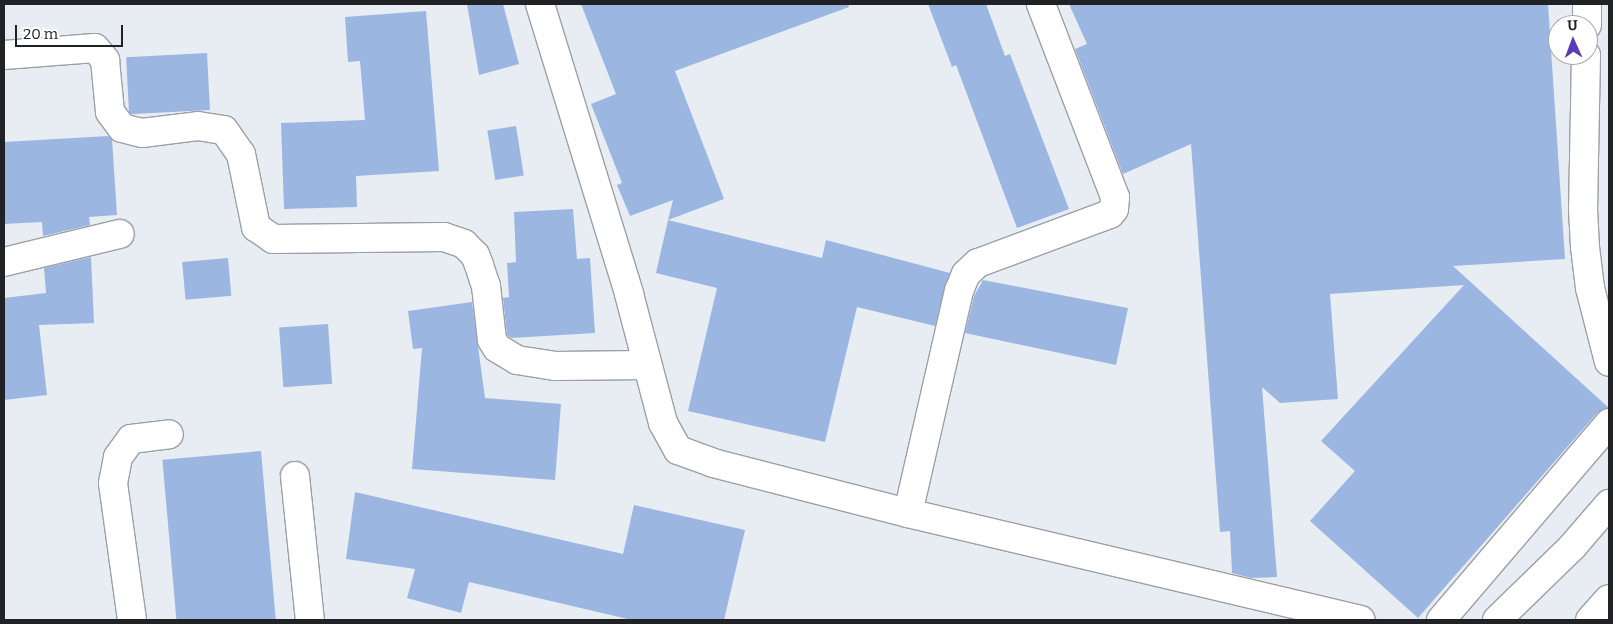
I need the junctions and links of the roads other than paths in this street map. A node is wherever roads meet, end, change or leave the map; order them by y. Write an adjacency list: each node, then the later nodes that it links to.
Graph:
1 (540, 4): 8 (main road)
2 (1041, 4): 13 (main road)
3 (4, 55): 8 (main road)
4 (1586, 65): 7 (main road)
5 (120, 234): 6 (main road)
6 (4, 262)
7 (1609, 362)
8 (646, 366): 13 (main road)
9 (1609, 423): 18 (main road)
10 (169, 434): 15 (main road)
11 (295, 476): 16 (main road)
12 (1609, 504): 19 (main road)
13 (908, 513): 17 (main road)
14 (1609, 599): 20 (main road)
15 (132, 620)
16 (310, 620)
17 (1361, 620)
18 (1442, 620)
19 (1497, 620)
20 (1590, 620)

